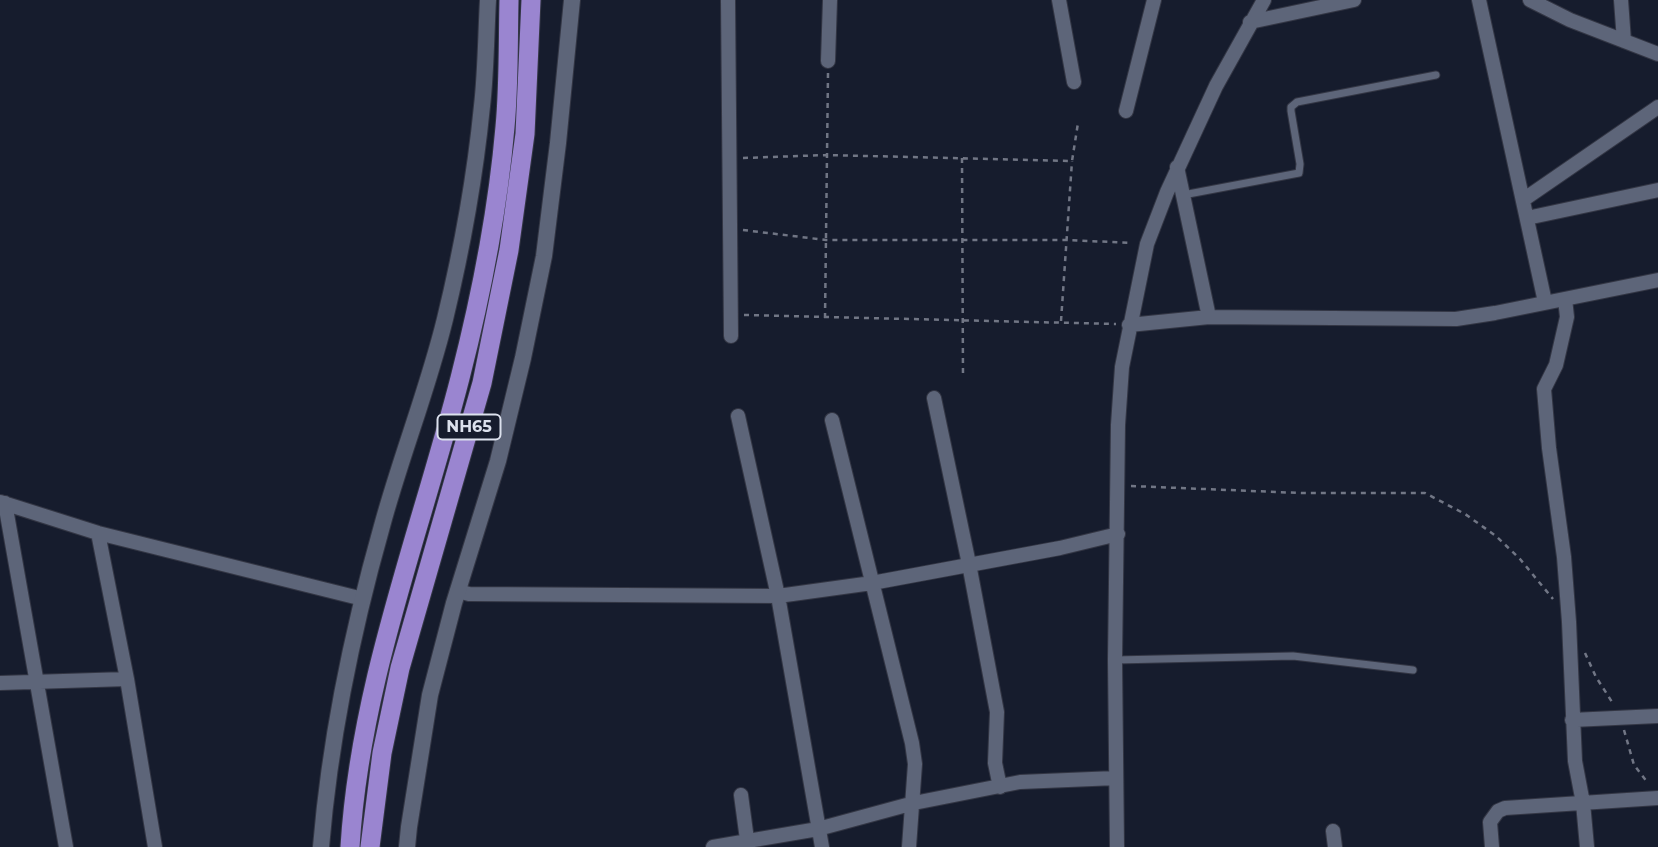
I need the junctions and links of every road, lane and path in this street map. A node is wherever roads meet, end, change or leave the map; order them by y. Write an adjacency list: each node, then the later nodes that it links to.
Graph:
1 (488, 0): 59 (street)
2 (509, 0): 83 (highway, NH65)
3 (531, 0): 84 (highway, NH65)
4 (572, 0): 57 (street)
5 (729, 0): 24 (street)
6 (830, 0): 17 (street)
7 (1059, 0): 19 (street)
8 (1154, 0): 21 (street)
9 (1264, 0): 14 (street)
10 (1353, 0): 14 (street)
11 (1479, 0): 30 (street)
12 (1530, 0): 15 (street)
13 (1621, 0): 15 (street)
14 (1250, 22): 27 (street)
15 (1624, 41): 16 (street)
16 (1658, 54)
17 (828, 61): 23 (path)
18 (1436, 75): 29 (lane)
19 (1074, 82)
20 (1658, 107): 30 (street)
21 (1126, 111)
22 (1078, 124): 26 (path)
23 (827, 155): 24 (path); 25 (path); 33 (path)
24 (729, 158): 32 (street)
25 (962, 158): 26 (path); 34 (path)
26 (1072, 161): 35 (path)
27 (1177, 167): 29 (street); 36 (street)
28 (1658, 190): 31 (street)
29 (1184, 195): 41 (street)
30 (1523, 200): 31 (street)
31 (1527, 218): 39 (street)
32 (730, 228): 33 (path); 40 (street)
33 (826, 240): 34 (path); 42 (path)
34 (962, 240): 35 (path); 43 (path)
35 (1068, 240): 36 (path); 44 (path)
36 (1147, 244): 45 (street)
37 (1658, 280): 38 (street)
38 (1565, 299): 39 (street); 60 (street)
39 (1545, 302): 41 (street)
40 (730, 315): 42 (path); 46 (street)
41 (1209, 317): 45 (street)
42 (825, 318): 43 (path)
43 (963, 319): 44 (path); 47 (path)
44 (1061, 323): 45 (path)
45 (1129, 325): 51 (street)
46 (731, 336)
47 (963, 377)
48 (934, 398): 55 (street)
49 (738, 416): 58 (street)
50 (832, 420): 56 (street)
51 (1118, 486): 54 (street); 60 (path)
52 (2, 503): 53 (street); 66 (street)
53 (98, 533): 59 (street); 64 (street)
54 (1118, 534): 55 (street); 62 (street)
55 (970, 564): 56 (street); 72 (street)
56 (872, 583): 58 (street); 75 (street)
57 (458, 591): 58 (street); 85 (street)
58 (778, 596): 77 (street)
59 (363, 599): 82 (street)
60 (1569, 622): 69 (street)
61 (1583, 649): 68 (path)
62 (1115, 660): 63 (lane); 70 (street)
63 (1413, 670)
64 (127, 679): 66 (street); 81 (street)
65 (0, 683): 66 (street)
66 (35, 683): 80 (street)
67 (1658, 716): 68 (street)
68 (1621, 719): 69 (street); 71 (path)
69 (1572, 720): 76 (street)
70 (1116, 778): 72 (street); 89 (street)
71 (1649, 784)
72 (1000, 787): 75 (street)
73 (741, 795): 79 (street)
74 (1658, 798): 76 (street)
75 (914, 803): 77 (street); 88 (street)
76 (1583, 803): 91 (street); 92 (street)
77 (818, 829): 79 (street); 87 (street)
78 (1334, 831): 90 (street)
79 (748, 844): 86 (street)
80 (66, 847)
81 (155, 847)
82 (321, 847)
83 (351, 847)
84 (370, 847)
85 (407, 847)
86 (713, 847)
87 (822, 847)
88 (909, 847)
89 (1117, 847)
90 (1335, 847)
91 (1492, 847)
92 (1587, 847)

